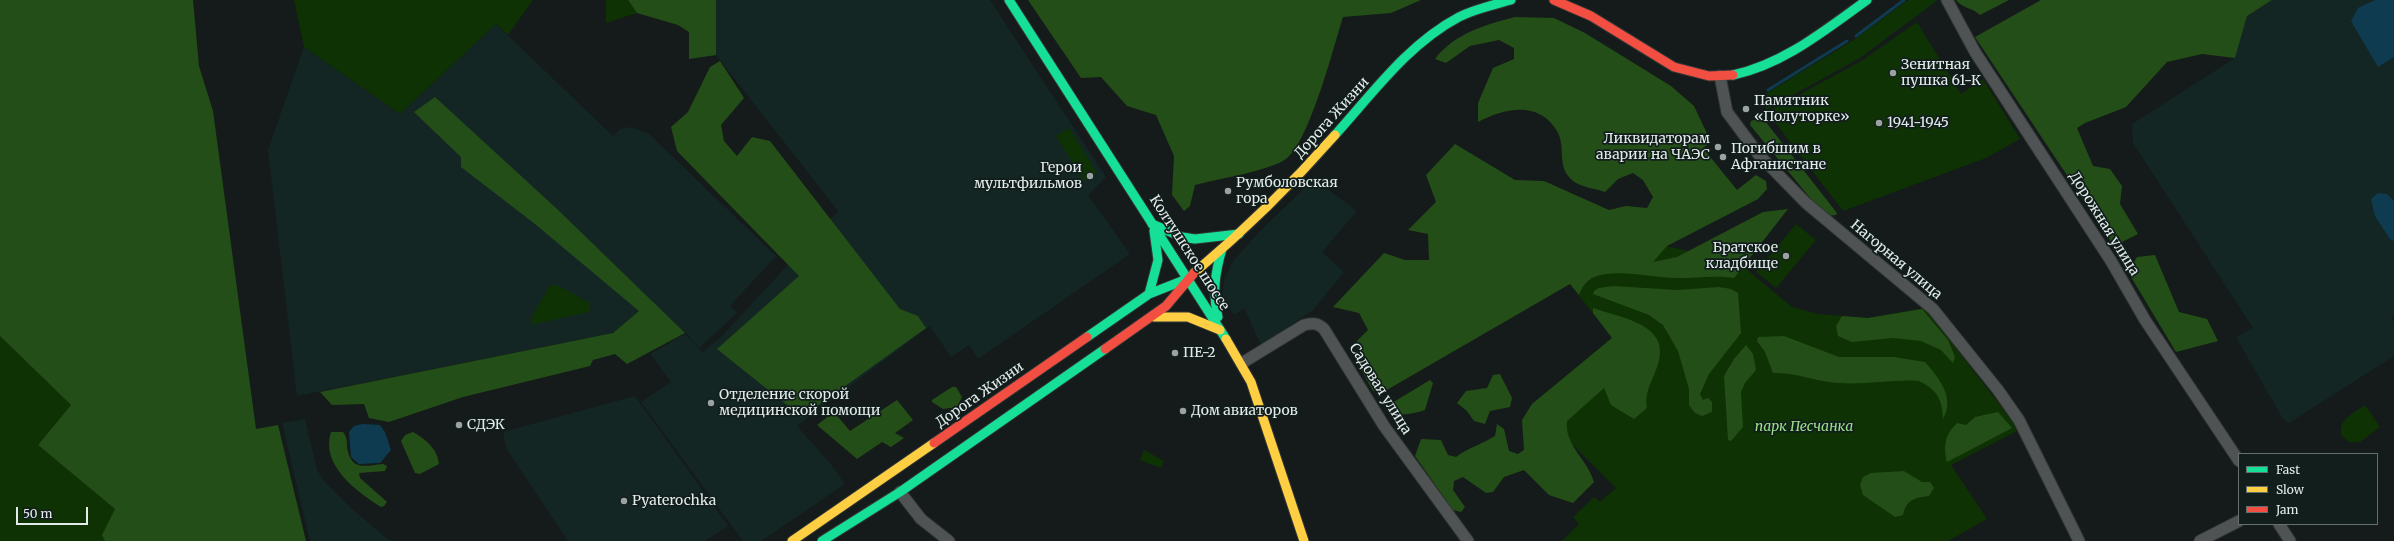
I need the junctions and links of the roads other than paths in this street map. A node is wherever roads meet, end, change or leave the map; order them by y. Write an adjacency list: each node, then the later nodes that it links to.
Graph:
1 (1010, 0): 7 (main road, Колтушское шоссе)
2 (1511, 0): 8 (main road, Дорога Жизни)
3 (1554, 0): 6 (main road)
4 (1867, 0): 6 (main road)
5 (1947, 0): 15 (street, Дорожная улица)
6 (1720, 76): 24 (street, Нагорная улица)
7 (1152, 224): 8 (main road); 10 (main road, Колтушское шоссе); 11 (main road)
8 (1240, 234): 9 (main road, Дорога Жизни)
9 (1223, 248): 10 (main road, Дорога Жизни); 13 (main road)
10 (1188, 278): 11 (main road, Дорога Жизни); 12 (main road, Дорога Жизни); 13 (main road, Колтушское шоссе)
11 (1149, 294): 19 (main road, Дорога Жизни)
12 (1152, 317): 13 (main road); 16 (main road, Дорога Жизни)
13 (1223, 331): 14 (main road, Колтушское шоссе)
14 (1242, 363): 22 (main road, Колтушское шоссе); 23 (street, Садовая улица)
15 (2238, 460)
16 (900, 492): 20 (main road, Дорога Жизни); 21 (street)
17 (2238, 522): 25 (street)
18 (2280, 525): 26 (street)
19 (792, 541)
20 (822, 541)
21 (949, 541)
22 (1304, 541)
23 (1468, 541)
24 (2079, 541)
25 (2202, 541)
26 (2290, 541)

